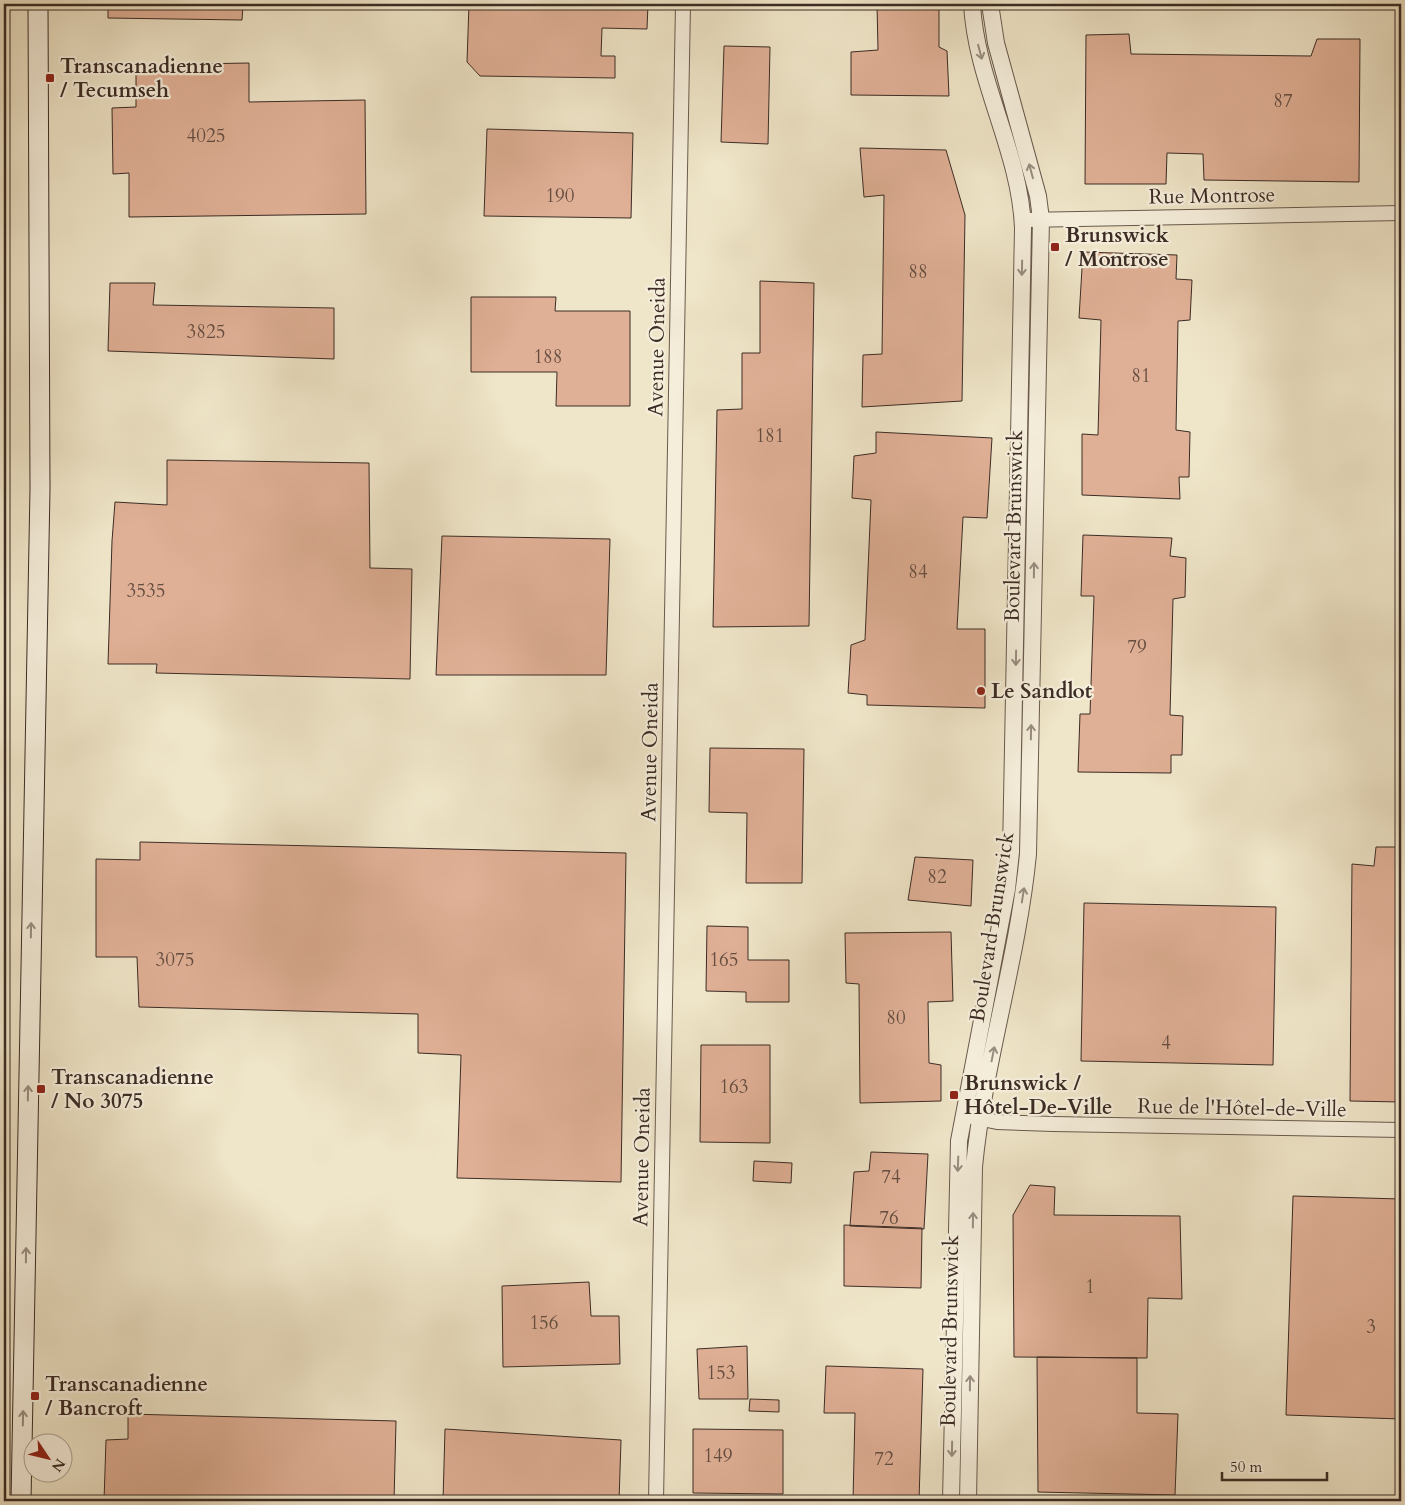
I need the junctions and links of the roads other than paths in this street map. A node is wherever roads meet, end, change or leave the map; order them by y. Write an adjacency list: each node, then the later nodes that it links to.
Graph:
1 (38, 4): 11 (main road, one-way to 1)
2 (683, 4): 12 (street, Avenue Oneida)
3 (972, 4): 7 (street, Boulevard Brunswick, one-way to 7)
4 (990, 4): 6 (street, Boulevard Brunswick, one-way to 4)
5 (1401, 213): 6 (street, Rue Montrose)
6 (1041, 219): 7 (street, Rue Montrose); 9 (street, Boulevard Brunswick, one-way to 6)
7 (1023, 220): 8 (street, Boulevard Brunswick, one-way to 8)
8 (964, 1116): 9 (street, Rue de l'Hôtel-de-Ville); 13 (street, Boulevard Brunswick, one-way to 13)
9 (981, 1119): 10 (street, Rue de l'Hôtel-de-Ville); 14 (street, Boulevard Brunswick, one-way to 9)
10 (1401, 1130)
11 (21, 1501)
12 (656, 1501)
13 (951, 1501)
14 (968, 1501)

